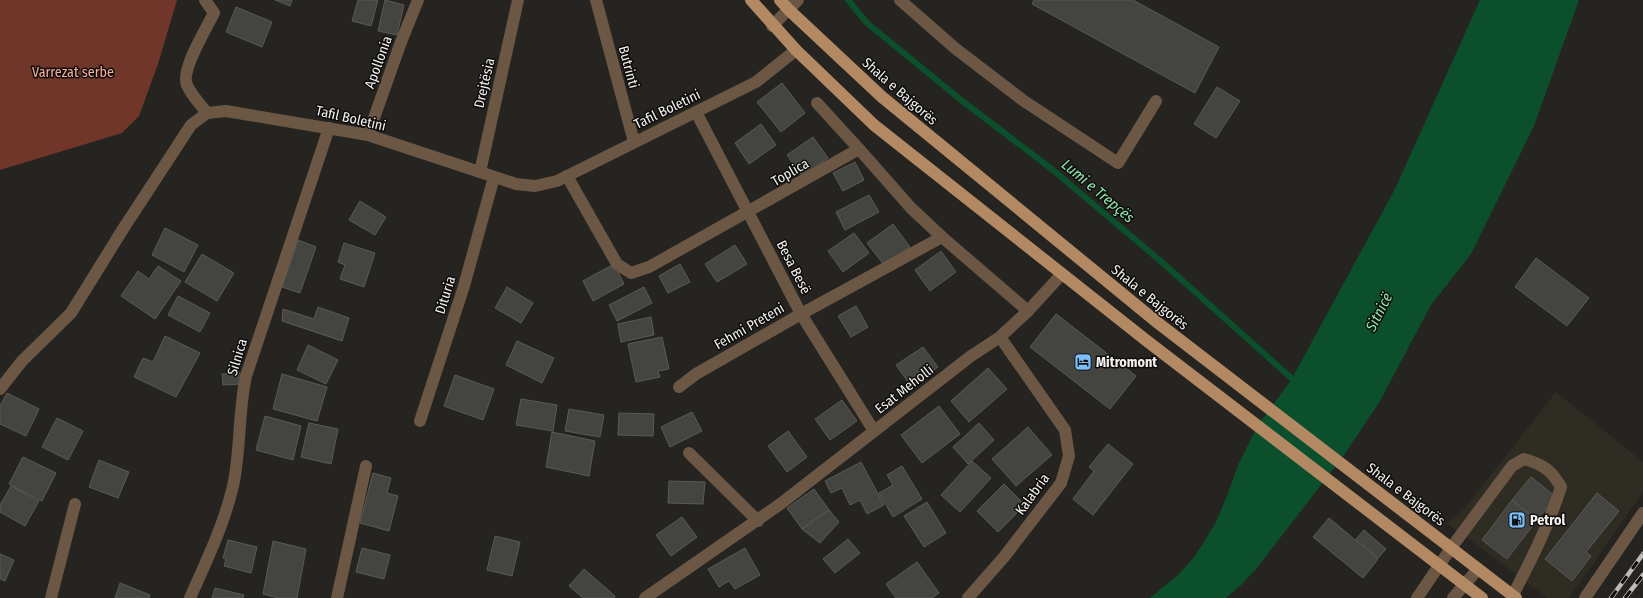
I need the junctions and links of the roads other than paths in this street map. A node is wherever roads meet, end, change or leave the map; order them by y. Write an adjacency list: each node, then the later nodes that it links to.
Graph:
1 (206, 0): 15 (street)
2 (418, 0): 17 (street, Apollonia)
3 (518, 0): 20 (street, Drejtësia)
4 (596, 0): 18 (street, Butrinti)
5 (750, 0): 10 (main road)
6 (780, 0): 9 (main road, Shala e Bajgorës)
7 (798, 0): 9 (street)
8 (900, 0): 12 (street)
9 (789, 10): 10 (street); 38 (main road, Shala e Bajgorës)
10 (772, 26): 11 (main road)
11 (796, 50): 14 (street, Tafil Boletini); 25 (main road)
12 (1156, 102)
13 (817, 103): 19 (street)
14 (696, 112): 18 (street, Tafil Boletini); 23 (street, Besa Besë)
15 (207, 113): 16 (street, Tafil Boletini); 30 (street)
16 (330, 128): 17 (street, Tafil Boletini); 44 (street, Silnica)
17 (368, 135): 20 (street, Tafil Boletini)
18 (634, 142): 21 (street, Tafil Boletini)
19 (859, 149): 23 (street, Toplica); 24 (street)
20 (480, 172): 22 (street, Tafil Boletini)
21 (567, 176): 22 (street, Tafil Boletini); 23 (street, Toplica)
22 (494, 177): 31 (street, Dituria)
23 (748, 213): 27 (street, Besa Besë)
24 (942, 237): 26 (street); 27 (street, Fehmi Preteni)
25 (1061, 275): 26 (street, Esat Meholli); 39 (main road)
26 (1028, 310): 28 (street, Esat Meholli)
27 (801, 314): 29 (street, Fehmi Preteni); 32 (street, Besa Besë)
28 (1000, 337): 32 (street, Esat Meholli); 47 (street, Kalabria)
29 (679, 388)
30 (0, 389)
31 (420, 421)
32 (874, 431): 37 (street, Esat Meholli)
33 (690, 453): 37 (street)
34 (366, 466): 45 (street)
35 (75, 504): 43 (street)
36 (1643, 513): 51 (street)
37 (758, 521): 46 (street, Esat Meholli)
38 (1451, 548): 39 (street); 40 (main road, Shala e Bajgorës); 42 (street)
39 (1439, 565): 41 (main road); 48 (street)
40 (1478, 568): 41 (street); 42 (main road, Shala e Bajgorës)
41 (1464, 585): 49 (street); 50 (main road)
42 (1515, 597)
43 (51, 598)
44 (190, 598)
45 (337, 598)
46 (645, 598)
47 (968, 598)
48 (1417, 598)
49 (1453, 598)
50 (1482, 598)
51 (1585, 598)

